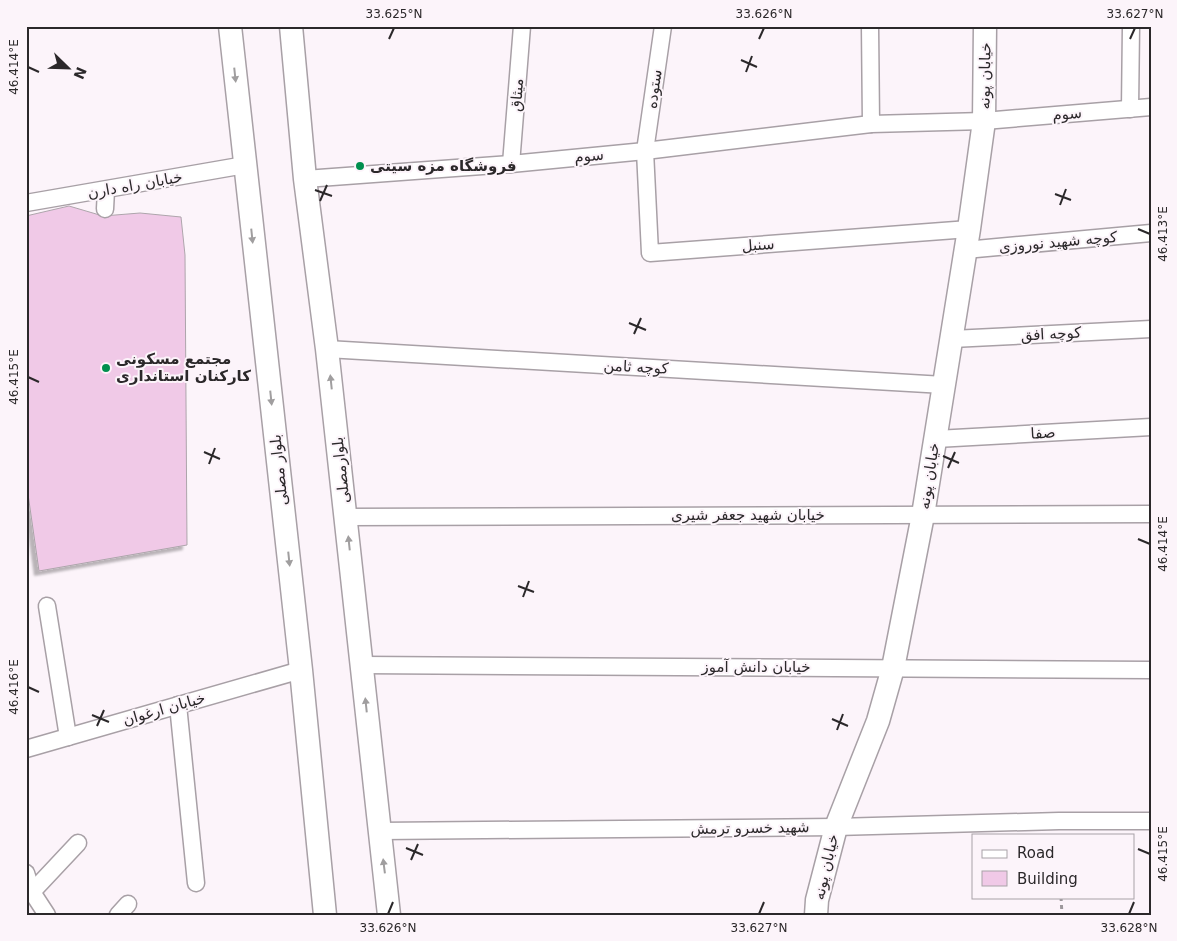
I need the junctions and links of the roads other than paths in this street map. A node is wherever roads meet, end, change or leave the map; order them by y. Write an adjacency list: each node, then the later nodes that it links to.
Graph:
1 (230, 26): 14 (street, بلوار مصلی, one-way to 14)
2 (291, 26): 15 (street, بلوارمصلی)
3 (522, 26): 13 (street, میثاق)
4 (663, 26): 12 (street, ستوده)
5 (870, 26): 11 (street)
6 (985, 26): 10 (street, خیابان پونه)
7 (1131, 26): 9 (street)
8 (1151, 108): 9 (street, سوم)
9 (1130, 109): 10 (street, سوم)
10 (984, 121): 11 (street, سوم); 20 (street, خیابان پونه)
11 (871, 124): 12 (street, سوم)
12 (644, 151): 13 (street, سوم); 20 (street, سنبل)
13 (511, 164): 15 (street, سوم)
14 (244, 165): 16 (street, خیابان راه دارن); 33 (street, بلوار مصلی, one-way to 33)
15 (305, 179): 23 (street, بلوارمصلی)
16 (106, 190): 17 (street, خیابان راه دارن); 18 (street)
17 (26, 204)
18 (105, 209)
19 (1151, 233): 20 (street, کوچه شهید نوروزی)
20 (967, 240): 22 (street, خیابان پونه)
21 (1151, 329): 22 (street, کوچه افق)
22 (952, 339): 24 (street, خیابان پونه)
23 (327, 349): 24 (street, کوچه ثامن); 29 (street, بلوارمصلی, one-way to 23)
24 (944, 385): 26 (street, خیابان پونه)
25 (1151, 427): 26 (street, صفا)
26 (936, 440): 28 (street, خیابان پونه)
27 (1151, 514): 28 (street, خیابان شهید جعفر شیری)
28 (923, 515): 29 (street, خیابان شهید جعفر شیری); 32 (street, خیابان پونه)
29 (346, 517): 31 (street, بلوارمصلی, one-way to 29)
30 (47, 606): 36 (street)
31 (362, 665): 32 (street, خیابان دانش آموز); 40 (street, بلوارمصلی, one-way to 31)
32 (894, 668): 34 (street, خیابان دانش آموز); 39 (street, خیابان پونه)
33 (301, 670): 35 (street, خیابان ارغوان); 46 (street, بلوار مصلی)
34 (1151, 670)
35 (178, 705): 36 (street, خیابان ارغوان); 43 (street)
36 (68, 737): 37 (street, خیابان ارغوان)
37 (26, 749)
38 (1151, 821): 39 (street, شهید خسرو ترمش)
39 (836, 827): 40 (street, شهید خسرو ترمش); 48 (street, خیابان پونه)
40 (380, 831): 47 (street, بلوارمصلی, one-way to 40)
41 (78, 842): 44 (street)
42 (26, 873): 44 (street)
43 (196, 883)
44 (32, 892): 45 (street)
45 (47, 915)
46 (325, 915)
47 (389, 915)
48 (816, 915)

